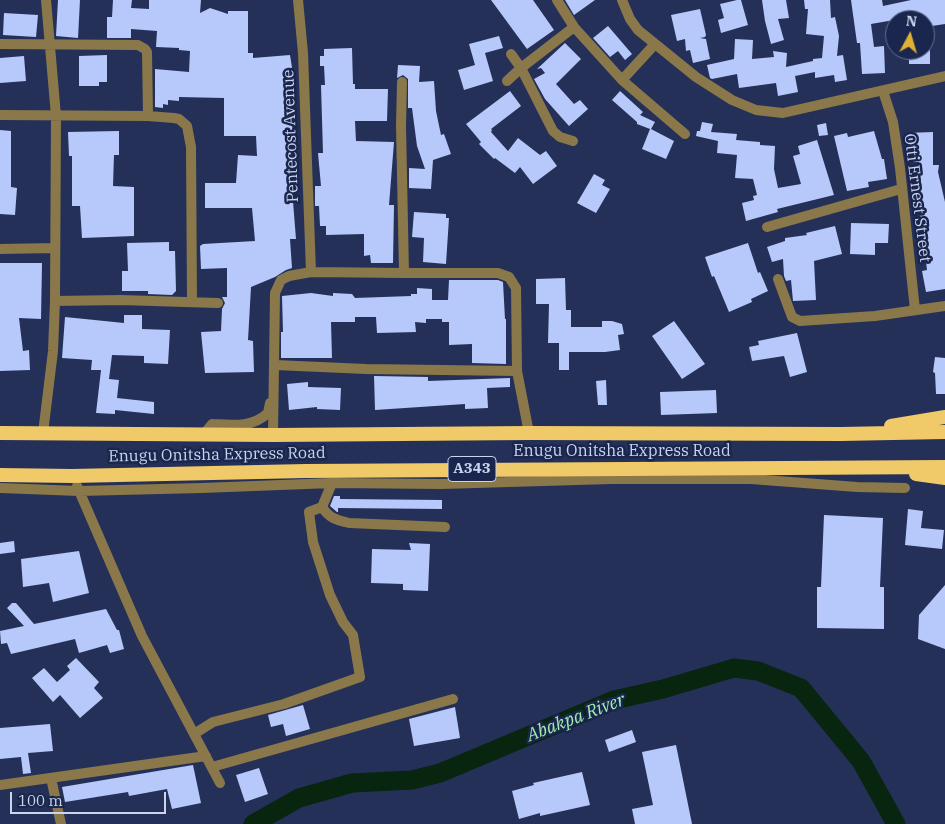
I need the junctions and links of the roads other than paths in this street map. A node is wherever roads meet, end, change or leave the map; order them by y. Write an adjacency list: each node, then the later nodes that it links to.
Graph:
1 (46, 0): 8 (street)
2 (298, 0): 25 (street, Pentecost Avenue)
3 (556, 0): 5 (street)
4 (625, 0): 7 (street)
5 (574, 27): 10 (street); 12 (street)
6 (0, 44): 8 (street)
7 (654, 44): 12 (street); 15 (street)
8 (50, 45): 17 (street); 18 (street)
9 (511, 54): 10 (street)
10 (520, 68): 13 (street); 20 (street)
11 (945, 76): 15 (street)
12 (622, 80): 19 (street)
13 (507, 81)
14 (402, 82): 26 (street)
15 (883, 91): 21 (street, Otti Ernest Street)
16 (0, 115): 17 (street)
17 (56, 116): 18 (street); 23 (street)
18 (148, 116): 29 (street)
19 (685, 134)
20 (574, 141)
21 (901, 189): 22 (street); 32 (street, Otti Ernest Street)
22 (767, 227)
23 (55, 248): 24 (street); 28 (street)
24 (0, 249)
25 (311, 272): 26 (street); 33 (street)
26 (404, 273): 34 (street)
27 (778, 280): 32 (street)
28 (55, 301): 29 (street); 39 (street)
29 (192, 302): 30 (street)
30 (218, 303)
31 (945, 306): 32 (street)
32 (915, 310)
33 (275, 365): 34 (street); 35 (street)
34 (517, 371): 40 (street)
35 (274, 395): 41 (street); 43 (street)
36 (945, 417): 42 (highway)
37 (945, 432): 42 (highway, Enugu Onitsha Express Road / A343)
38 (0, 433): 39 (highway, Enugu Onitsha Express Road / A343)
39 (43, 433): 41 (highway, Enugu Onitsha Express Road / A343)
40 (529, 433): 42 (highway, Enugu Onitsha Express Road / A343); 43 (highway, Enugu Onitsha Express Road / A343)
41 (204, 434): 43 (highway, Enugu Onitsha Express Road / A343)
42 (841, 434)
43 (273, 435)
44 (898, 466): 45 (highway, Enugu Onitsha Express Road / A343); 47 (highway, Enugu Onitsha Express Road / A343); 48 (highway)
45 (945, 467)
46 (0, 475): 47 (highway, Enugu Onitsha Express Road / A343)
47 (72, 476): 52 (street)
48 (945, 478)
49 (332, 483): 51 (street); 52 (street); 53 (street)
50 (0, 488): 52 (street)
51 (905, 488)
52 (79, 491): 56 (street)
53 (322, 506): 54 (street); 56 (street)
54 (445, 527)
55 (453, 699): 58 (street)
56 (194, 734): 57 (street)
57 (206, 756): 58 (street); 59 (street)
58 (212, 767): 60 (street)
59 (51, 778): 61 (street); 62 (street)
60 (220, 783)
61 (0, 785)
62 (61, 824)

